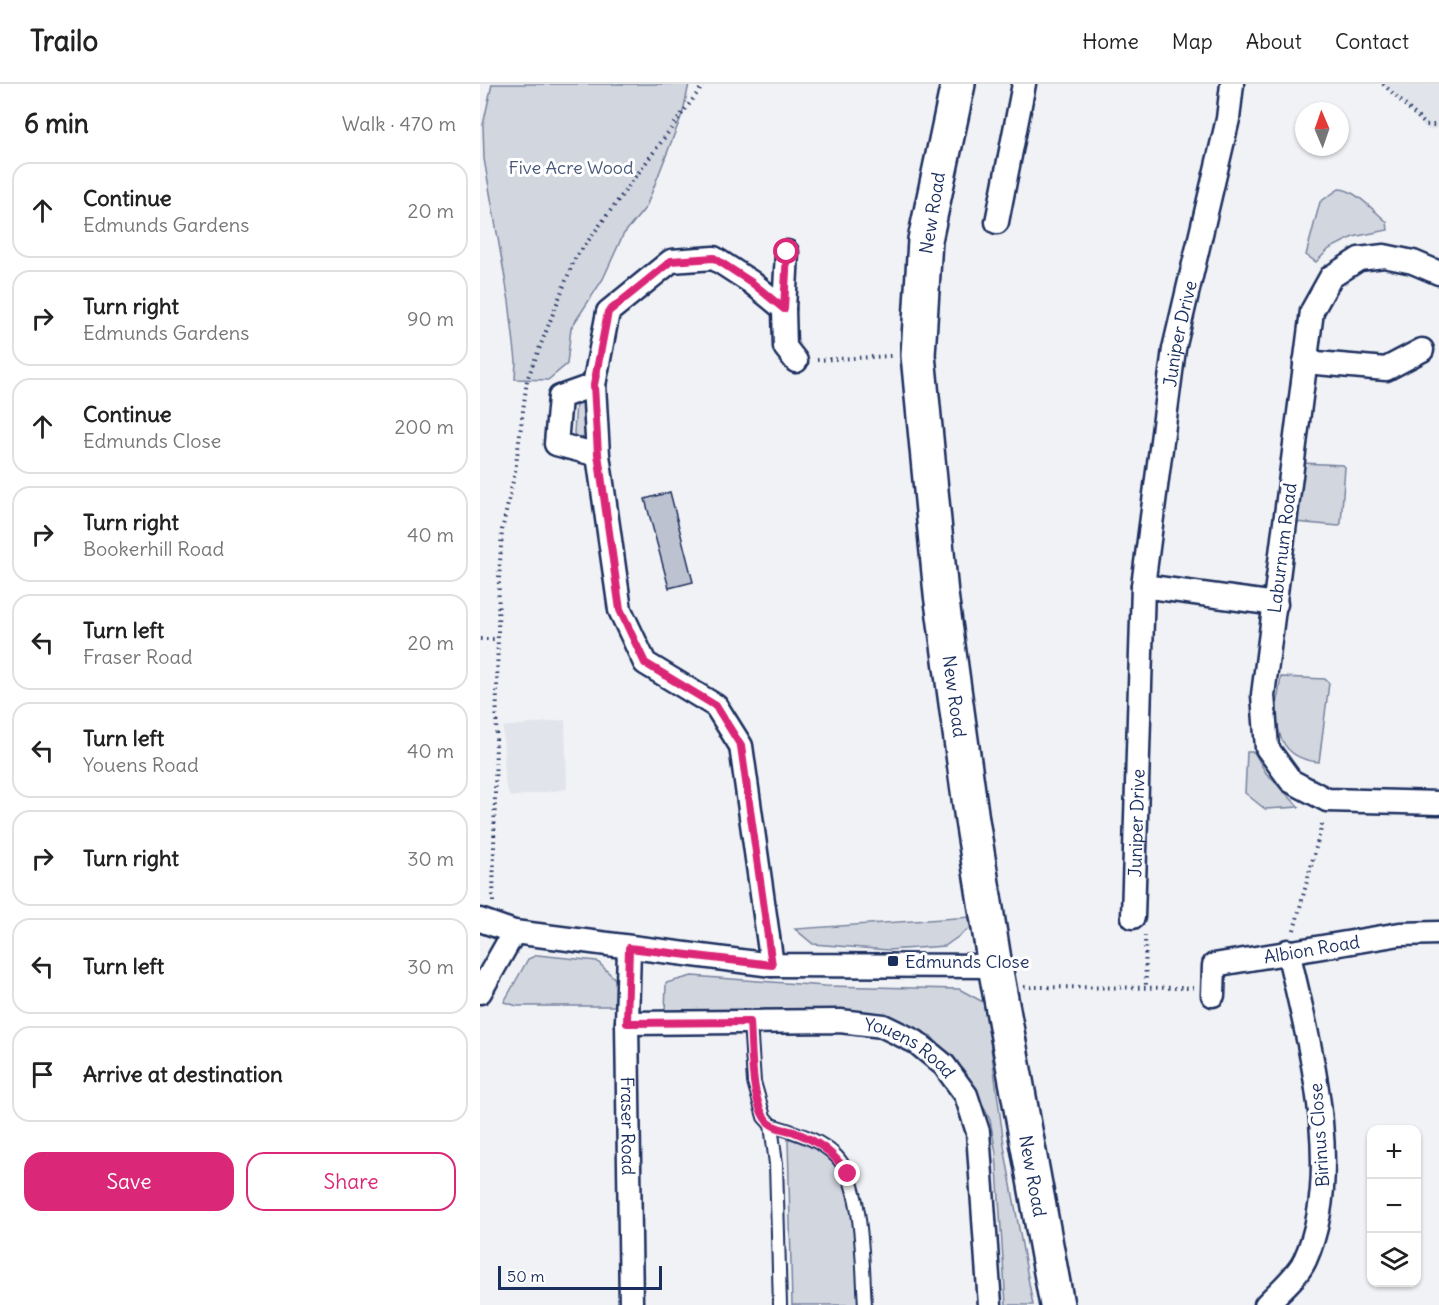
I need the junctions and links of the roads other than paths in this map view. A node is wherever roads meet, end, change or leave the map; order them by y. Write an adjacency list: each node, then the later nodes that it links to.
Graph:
1 (1024, 84): 4 (street)
2 (1232, 84): 13 (street, Juniper Drive)
3 (953, 85): 23 (highway, New Road)
4 (997, 222)
5 (787, 252): 7 (street)
6 (1439, 273): 10 (street, Laburnum Road)
7 (784, 309): 9 (street); 11 (street)
8 (1422, 350): 10 (street)
9 (796, 361)
10 (1305, 362): 14 (street, Laburnum Road)
11 (594, 385): 12 (street); 12 (street)
12 (598, 454): 22 (street)
13 (1143, 586): 14 (street); 16 (street, Juniper Drive)
14 (1276, 604): 15 (street, Laburnum Road)
15 (1439, 803)
16 (1133, 917)
17 (486, 922): 18 (street)
18 (514, 932): 20 (street); 24 (street)
19 (1439, 933): 21 (street, Albion Road)
20 (629, 948): 22 (street); 27 (street, Fraser Road)
21 (1288, 951): 25 (street, Albion Road); 34 (street, Birinus Close)
22 (772, 965): 23 (street)
23 (997, 977): 33 (highway, New Road)
24 (480, 992)
25 (1213, 995)
26 (750, 1022): 27 (street, Youens Road); 28 (lane); 32 (street, Youens Road)
27 (627, 1023): 29 (street, Fraser Road)
28 (771, 1125): 30 (lane); 31 (lane)
29 (631, 1305)
30 (780, 1305)
31 (865, 1305)
32 (990, 1305)
33 (1058, 1305)
34 (1266, 1305)

